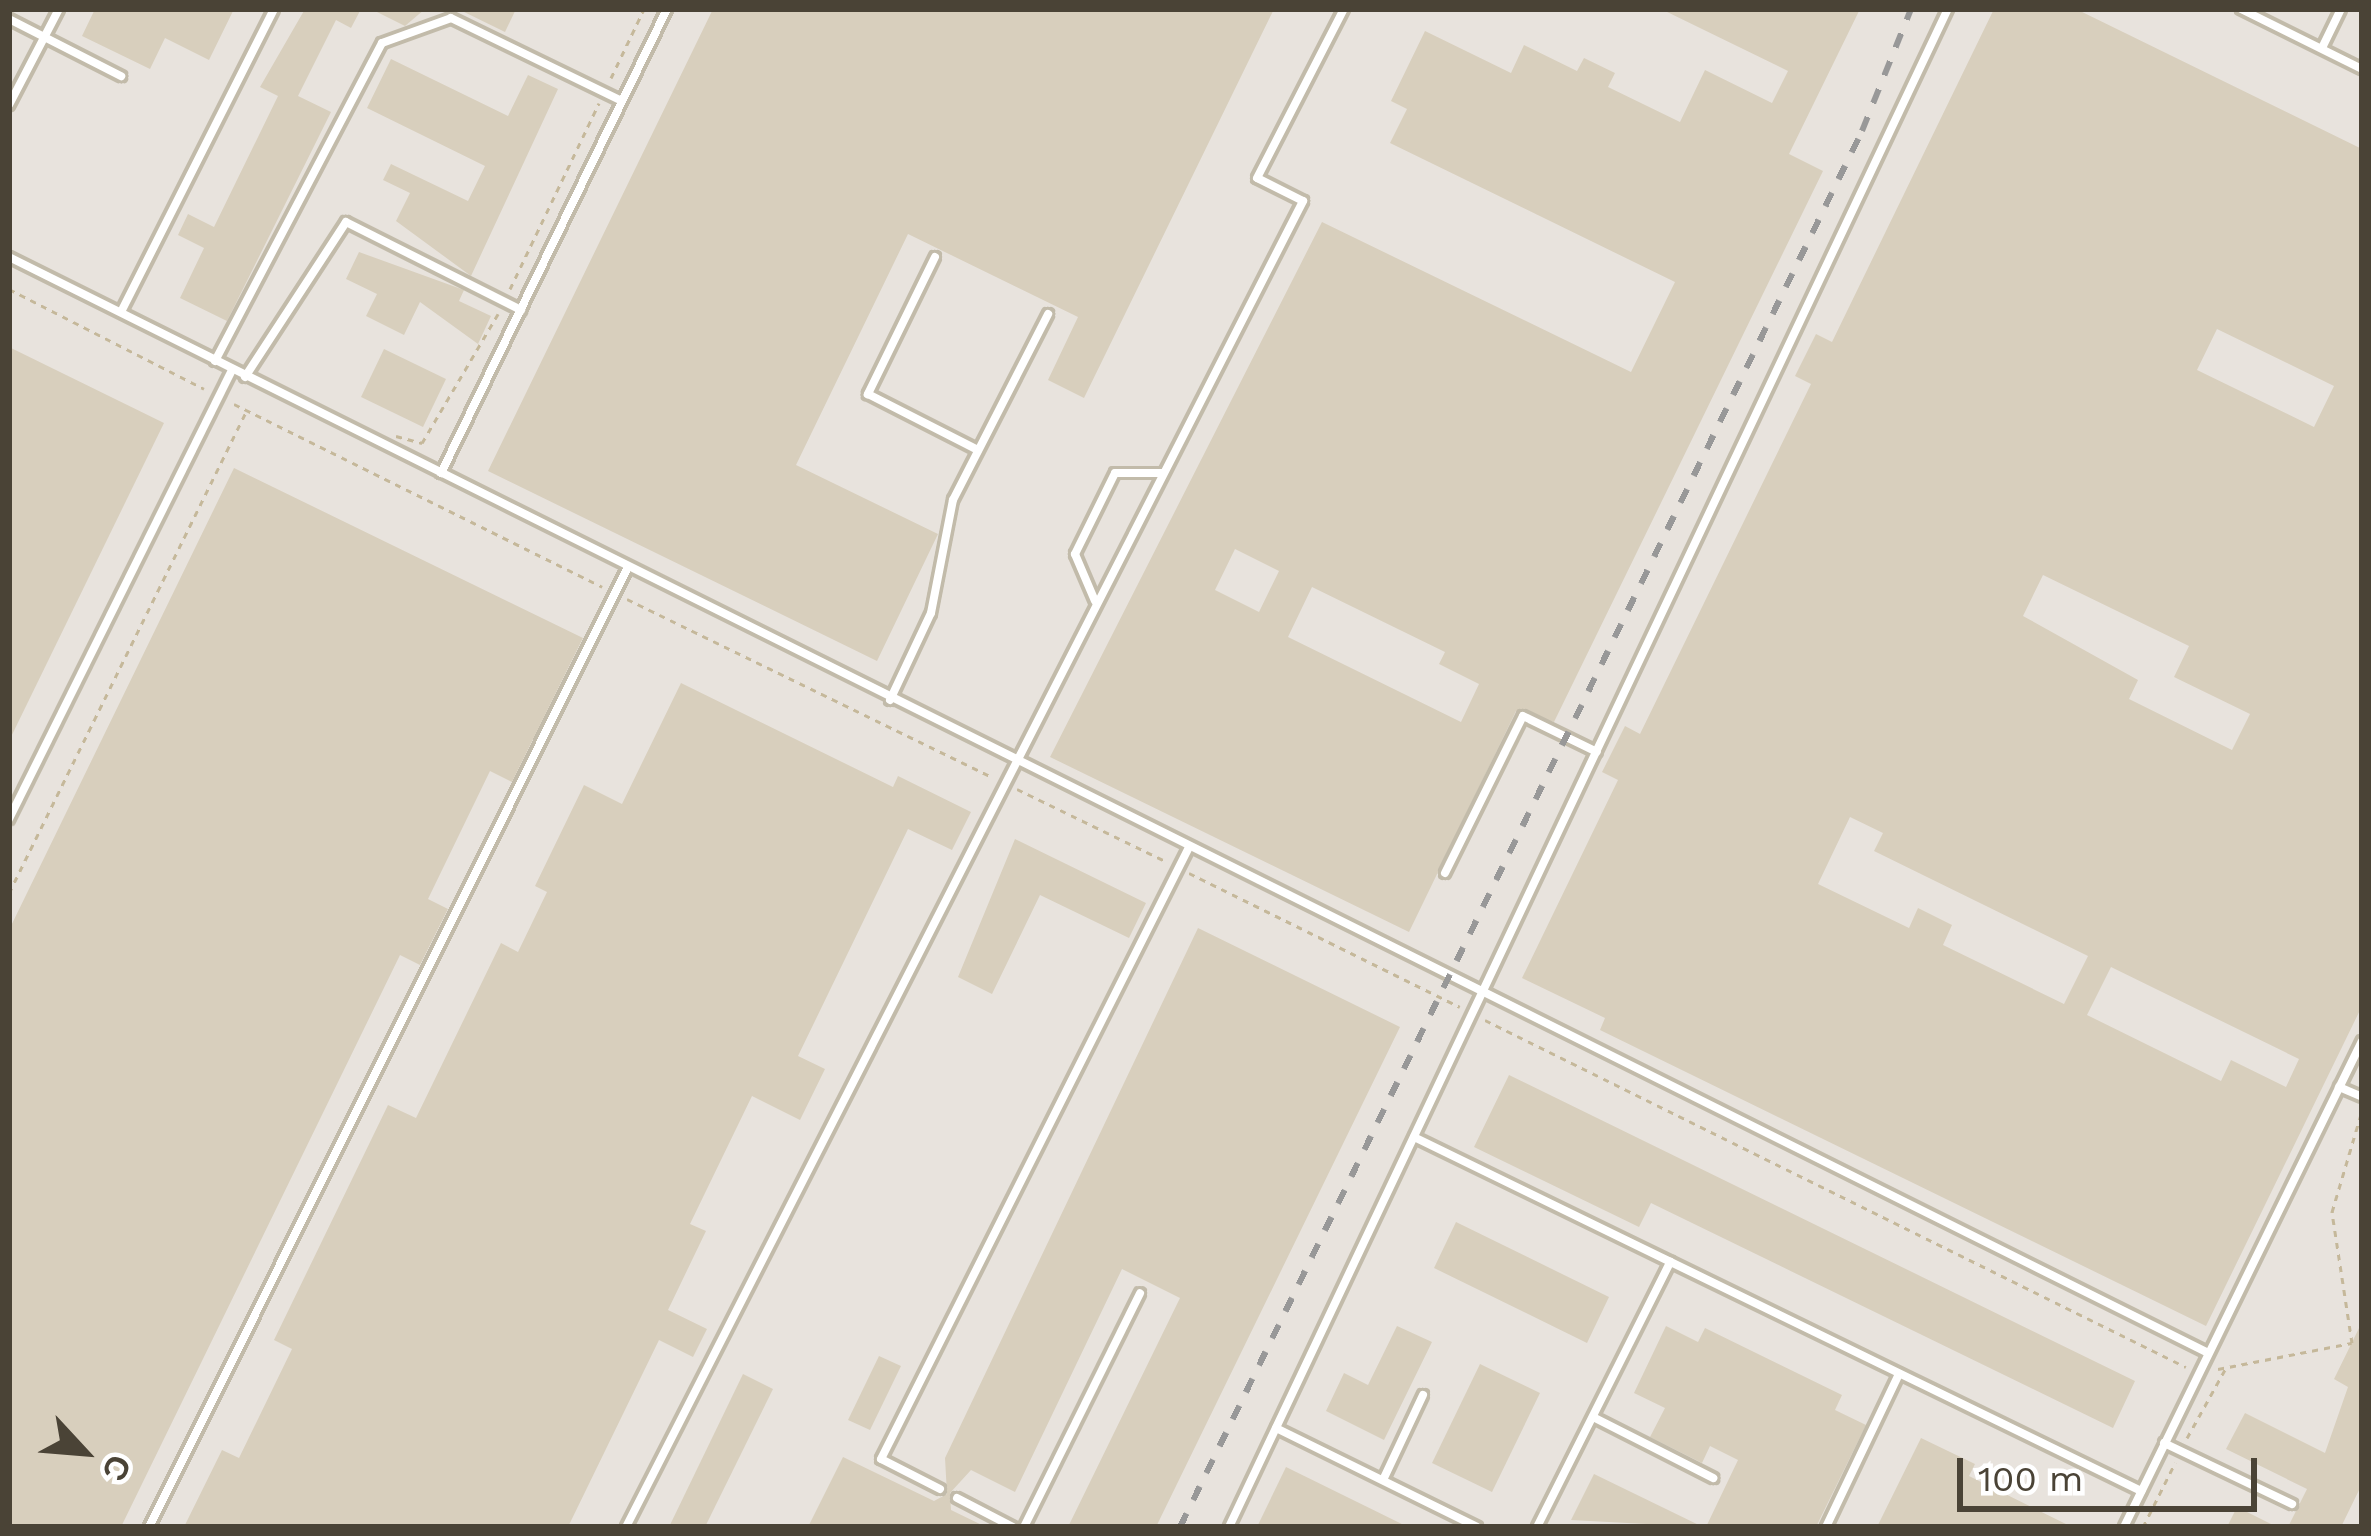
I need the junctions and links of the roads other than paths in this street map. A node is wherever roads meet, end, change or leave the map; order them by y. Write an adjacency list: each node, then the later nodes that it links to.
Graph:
1 (59, 9): 9 (lane)
2 (274, 9): 18 (lane)
3 (667, 9): 13 (lane)
4 (1344, 9): 25 (lane)
5 (1948, 9): 29 (lane)
6 (2241, 9): 10 (lane)
7 (2341, 9): 10 (lane)
8 (9, 20): 9 (lane)
9 (45, 36): 12 (lane); 14 (lane)
10 (2322, 48): 11 (lane)
11 (2362, 69)
12 (121, 76)
13 (622, 101): 17 (lane); 20 (lane)
14 (9, 105)
15 (9, 257): 18 (lane)
16 (935, 257): 23 (lane)
17 (521, 310): 22 (lane); 24 (lane)
18 (121, 311): 20 (lane)
19 (1048, 314): 23 (lane)
20 (215, 362): 21 (lane)
21 (232, 370): 22 (lane); 31 (lane)
22 (245, 377): 24 (lane)
23 (979, 450): 28 (lane)
24 (442, 473): 26 (lane)
25 (1162, 473): 27 (lane); 27 (lane)
26 (628, 567): 28 (lane); 54 (lane)
27 (1095, 603): 30 (lane)
28 (890, 700): 30 (lane)
29 (1597, 752): 33 (lane); 34 (lane)
30 (1013, 761): 32 (lane); 55 (lane)
31 (9, 819)
32 (1188, 849): 34 (lane); 49 (lane)
33 (1445, 873)
34 (1481, 997): 38 (lane); 41 (lane)
35 (2362, 1041): 36 (lane)
36 (2339, 1087): 37 (lane); 41 (lane)
37 (2362, 1097)
38 (1414, 1138): 39 (lane); 45 (lane)
39 (1670, 1262): 42 (lane); 44 (lane)
40 (1141, 1293): 57 (lane)
41 (2207, 1354): 46 (lane)
42 (1899, 1374): 50 (lane); 61 (lane)
43 (1423, 1395): 48 (lane)
44 (1593, 1417): 47 (lane); 60 (lane)
45 (1276, 1428): 48 (lane); 58 (lane)
46 (2164, 1443): 50 (lane); 52 (lane)
47 (1713, 1478)
48 (1383, 1480): 59 (lane)
49 (940, 1489)
50 (2141, 1491): 53 (lane)
51 (957, 1498): 56 (lane)
52 (2292, 1504)
53 (2127, 1526)
54 (149, 1527)
55 (626, 1527)
56 (1012, 1527)
57 (1024, 1527)
58 (1229, 1527)
59 (1477, 1527)
60 (1538, 1527)
61 (1826, 1527)

